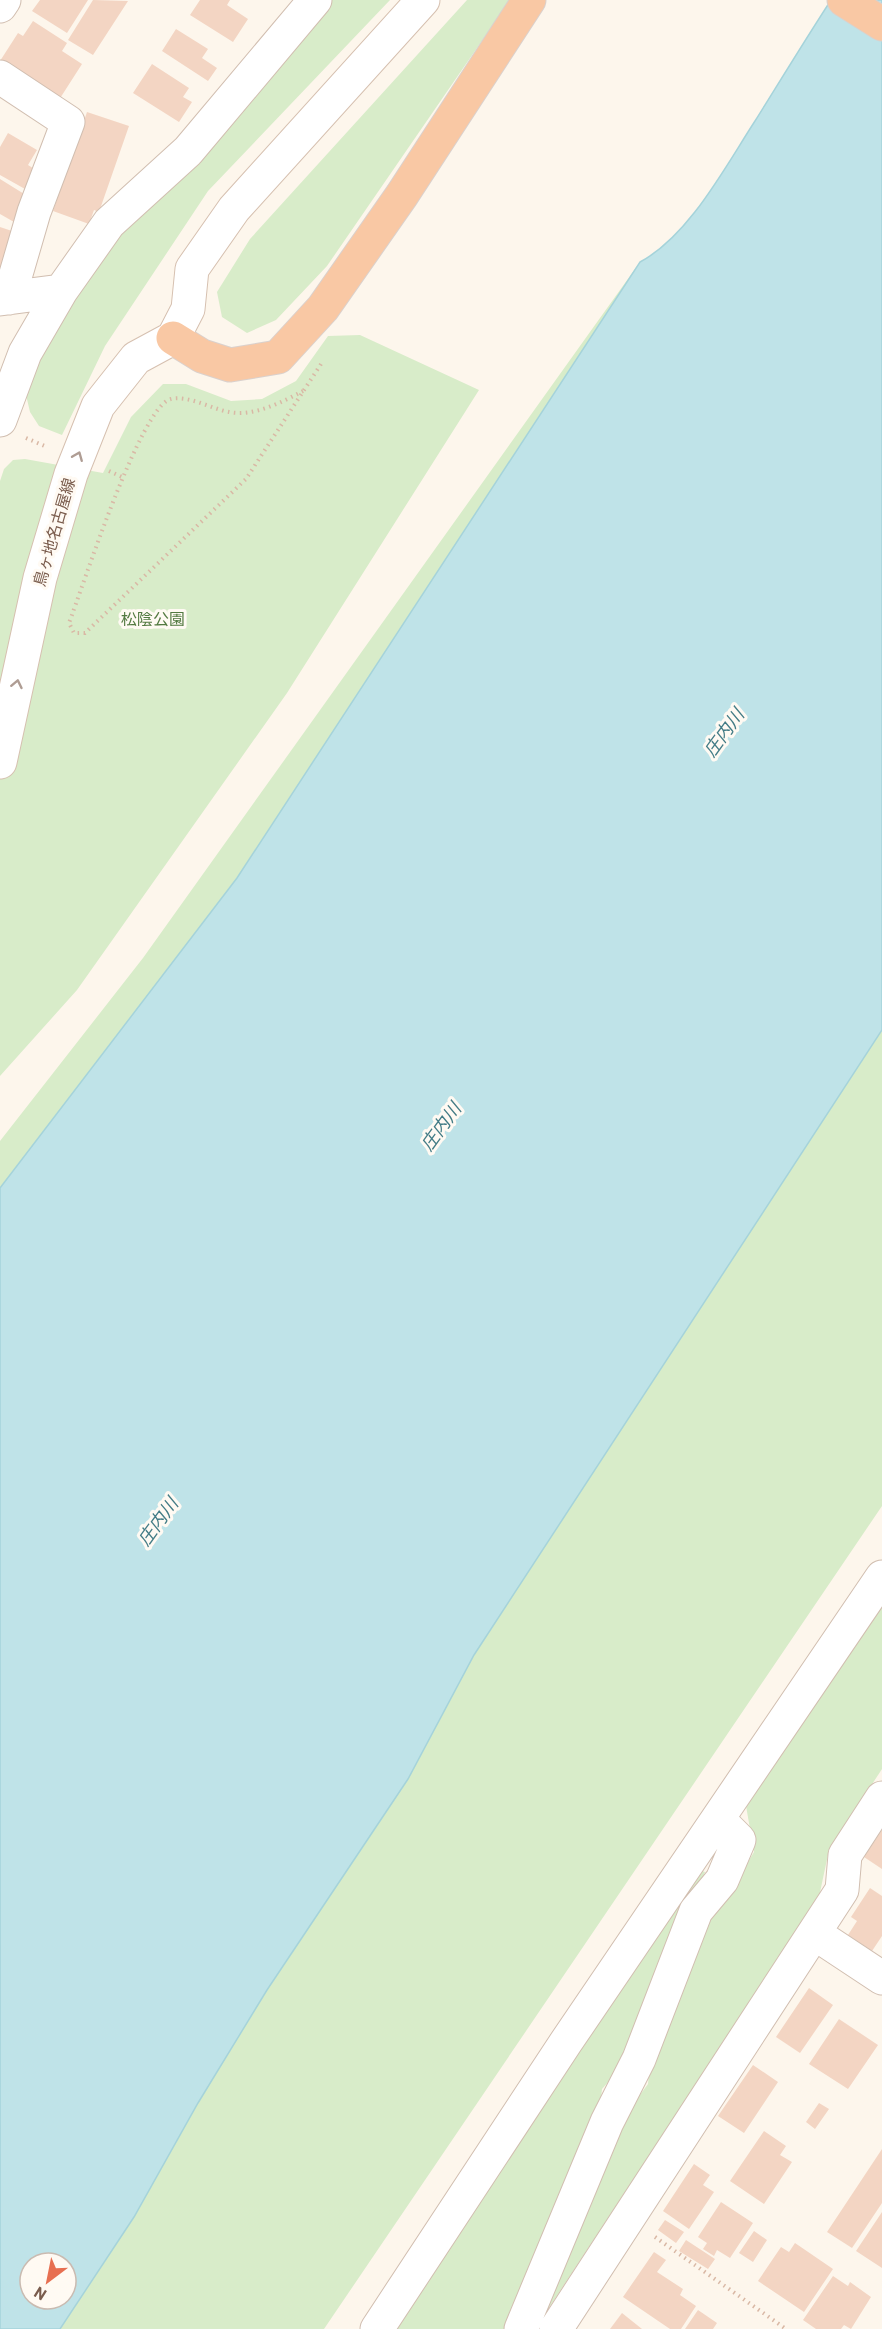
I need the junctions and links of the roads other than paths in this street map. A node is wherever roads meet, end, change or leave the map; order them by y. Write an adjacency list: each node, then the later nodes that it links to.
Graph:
1 (4, 0): 6 (street)
2 (315, 0): 9 (street)
3 (423, 0): 11 (street)
4 (529, 0): 11 (highway)
5 (844, 0): 7 (highway)
6 (0, 6)
7 (882, 24)
8 (0, 77): 10 (street)
9 (61, 291): 10 (street); 12 (street)
10 (5, 298)
11 (173, 338): 13 (street, 鳥ヶ地名古屋線, one-way to 11)
12 (0, 420)
13 (0, 762)
14 (882, 1577): 16 (street)
15 (882, 1798): 17 (street)
16 (719, 1820): 19 (street); 20 (street)
17 (814, 1932): 18 (street); 21 (street)
18 (882, 1978)
19 (377, 2329)
20 (521, 2329)
21 (556, 2329)

